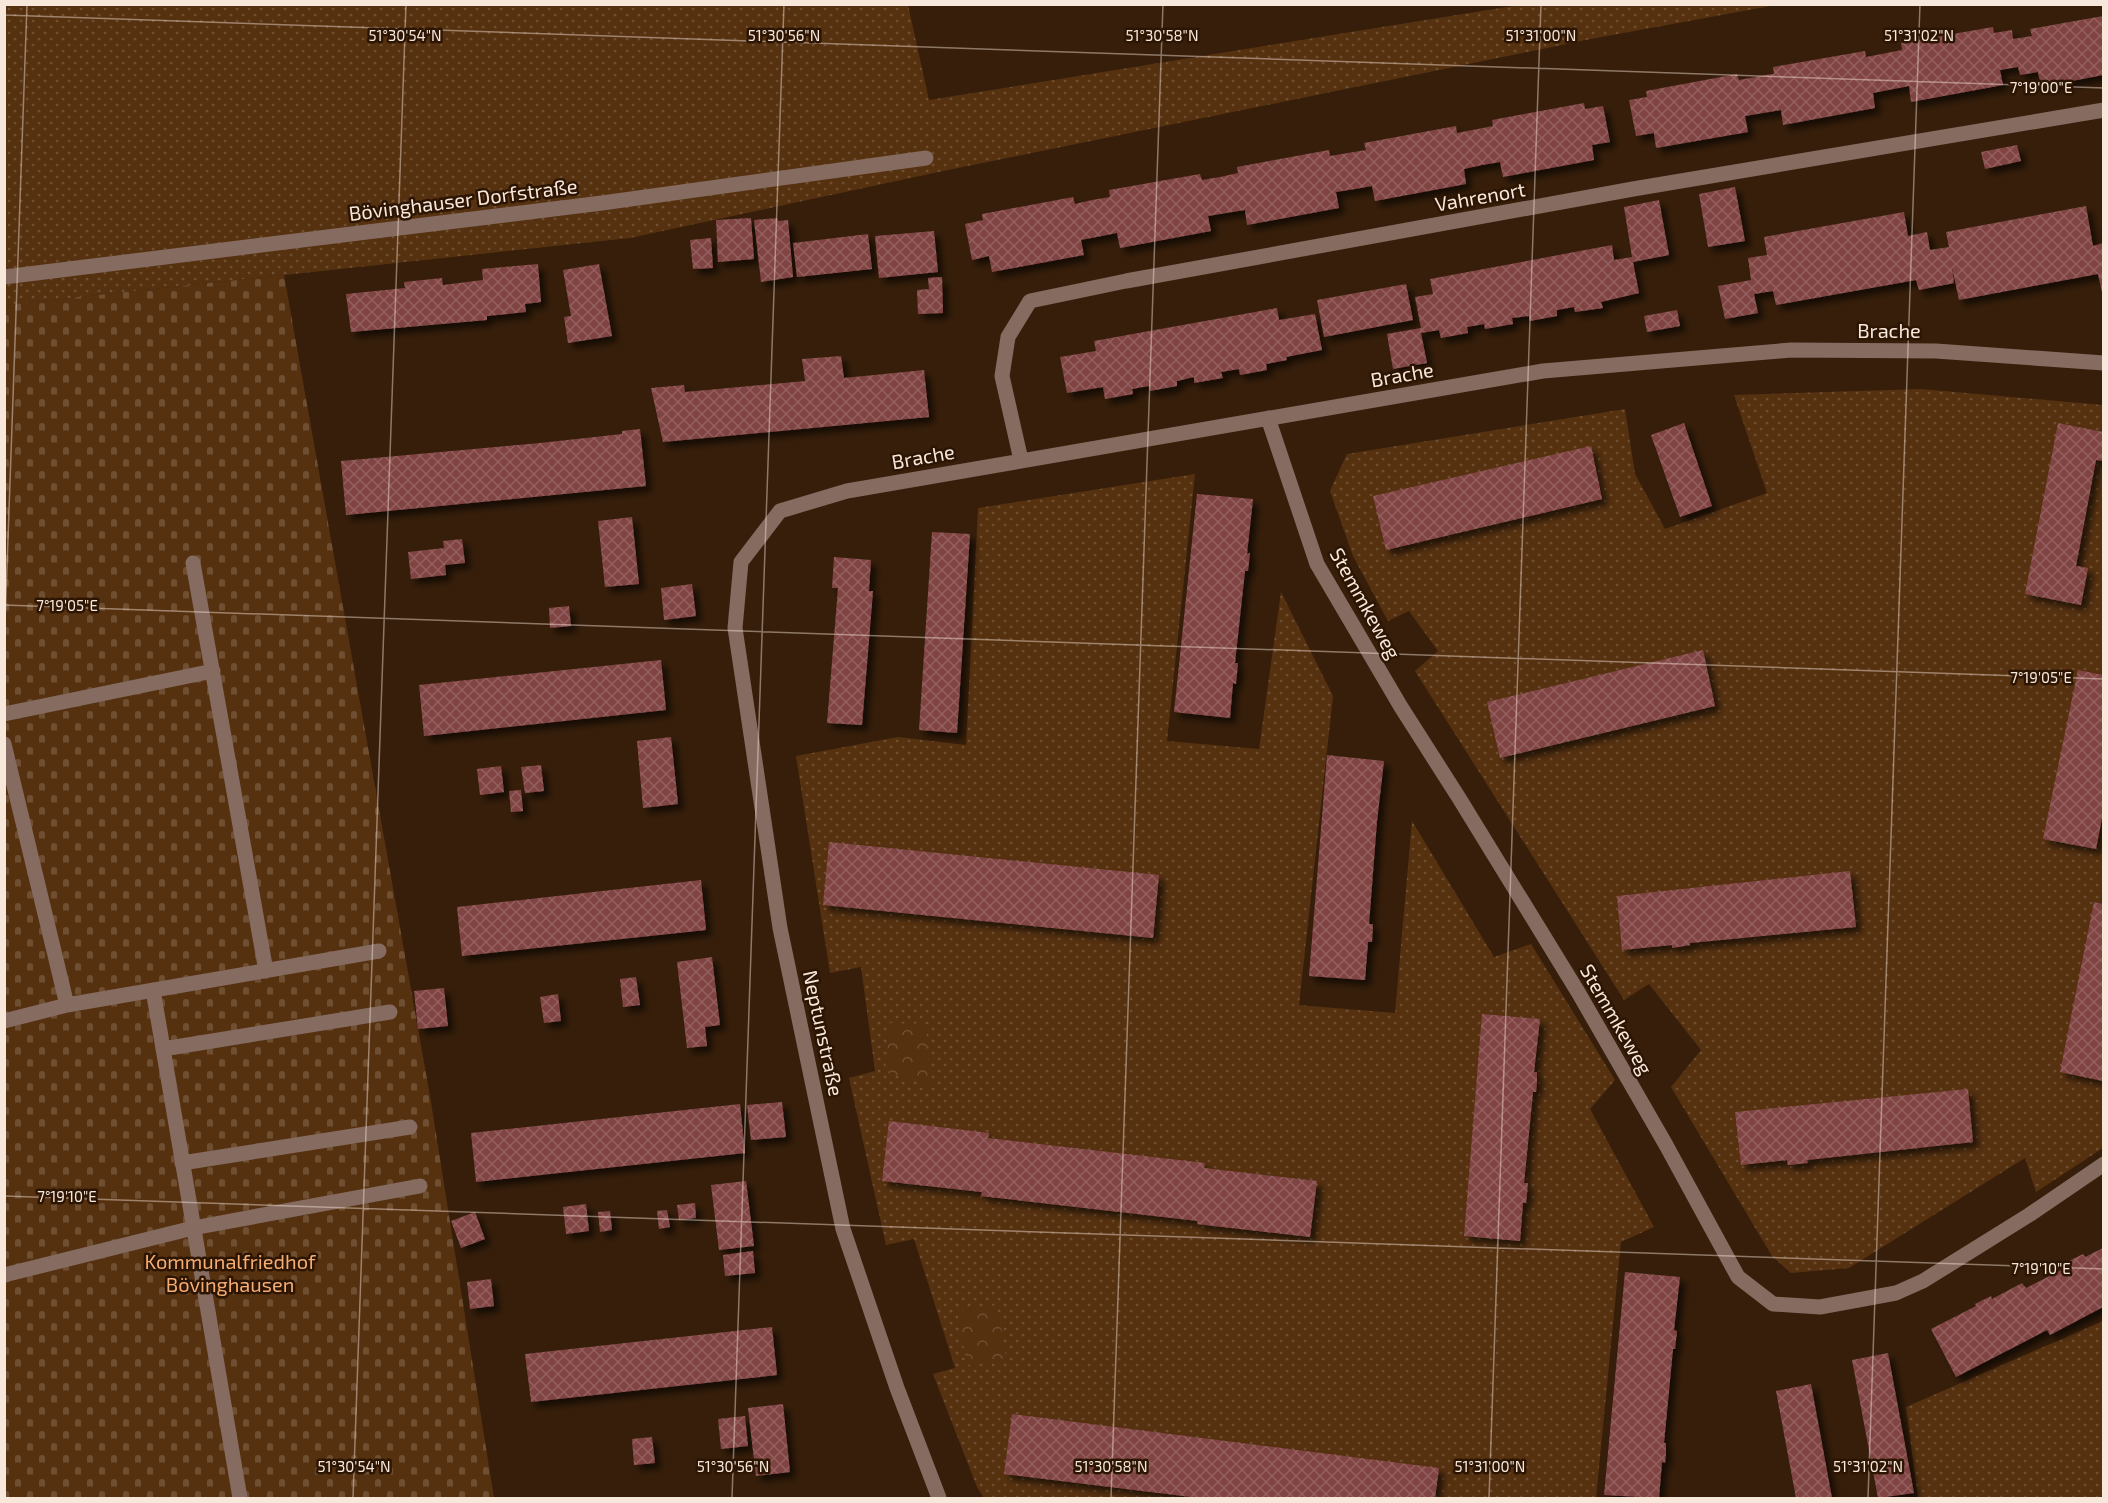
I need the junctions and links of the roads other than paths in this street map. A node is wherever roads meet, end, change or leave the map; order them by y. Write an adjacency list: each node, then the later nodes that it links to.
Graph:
1 (2103, 110): 6 (street, Vahrenort)
2 (926, 158): 3 (street, Bövinghauser Dorfstraße)
3 (4, 277)
4 (2103, 363): 5 (street, Brache)
5 (1268, 418): 6 (street, Brache); 21 (street, Stemmkeweg)
6 (1021, 460): 7 (street, Brache)
7 (741, 562): 26 (street, Neptunstraße)
8 (193, 563): 9 (street)
9 (213, 671): 10 (street); 13 (street)
10 (4, 714)
11 (4, 744): 15 (street)
12 (379, 951): 13 (street)
13 (266, 971): 14 (street)
14 (153, 990): 15 (street); 18 (street)
15 (68, 1005): 17 (street)
16 (390, 1012): 18 (street)
17 (4, 1021)
18 (163, 1049): 20 (street)
19 (410, 1127): 20 (street)
20 (182, 1163): 23 (street)
21 (2103, 1164)
22 (420, 1186): 23 (street)
23 (193, 1228): 24 (street); 25 (street)
24 (4, 1275)
25 (240, 1498)
26 (939, 1498)

